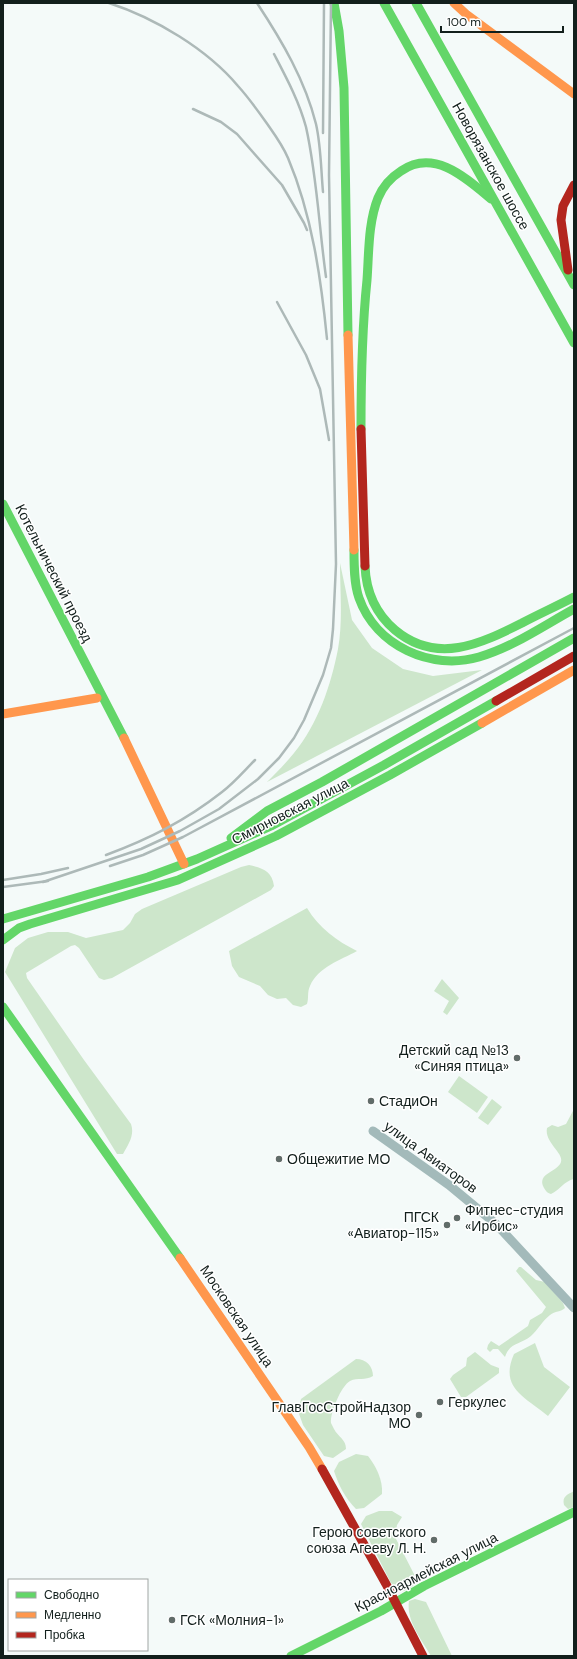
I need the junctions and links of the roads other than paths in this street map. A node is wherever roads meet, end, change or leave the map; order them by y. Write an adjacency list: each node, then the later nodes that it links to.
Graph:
1 (334, 3): 13 (main road)
2 (384, 3): 7 (main road, Новорязанское шоссе)
3 (416, 3): 8 (main road, Новорязанское шоссе)
4 (454, 3): 5 (main road)
5 (574, 94)
6 (574, 185): 8 (main road)
7 (497, 204): 10 (main road, Новорязанское шоссе); 12 (main road)
8 (569, 276): 9 (main road, Новорязанское шоссе)
9 (574, 286)
10 (574, 343)
11 (3, 504): 15 (main road, Котельнический проезд)
12 (574, 597)
13 (574, 609)
14 (574, 638): 21 (main road)
15 (80, 655): 18 (main road, Котельнический проезд); 20 (main road, Котельнический проезд)
16 (574, 656): 21 (main road, Смирновская улица)
17 (574, 670): 24 (main road, Смирновская улица)
18 (97, 698): 19 (main road); 20 (main road, Котельнический проезд)
19 (3, 714)
20 (140, 774): 22 (main road, Котельнический проезд)
21 (210, 854): 22 (main road, Смирновская улица)
22 (184, 864): 23 (main road, Смирновская улица)
23 (3, 919)
24 (3, 940)
25 (3, 1007): 29 (main road, Московская улица)
26 (373, 1131): 27 (street, улица Авиаторов)
27 (574, 1308)
28 (574, 1512): 29 (main road, Красноармейская улица)
29 (395, 1604): 30 (main road, Красноармейская улица); 31 (main road, Московская улица)
30 (291, 1656)
31 (423, 1656)

